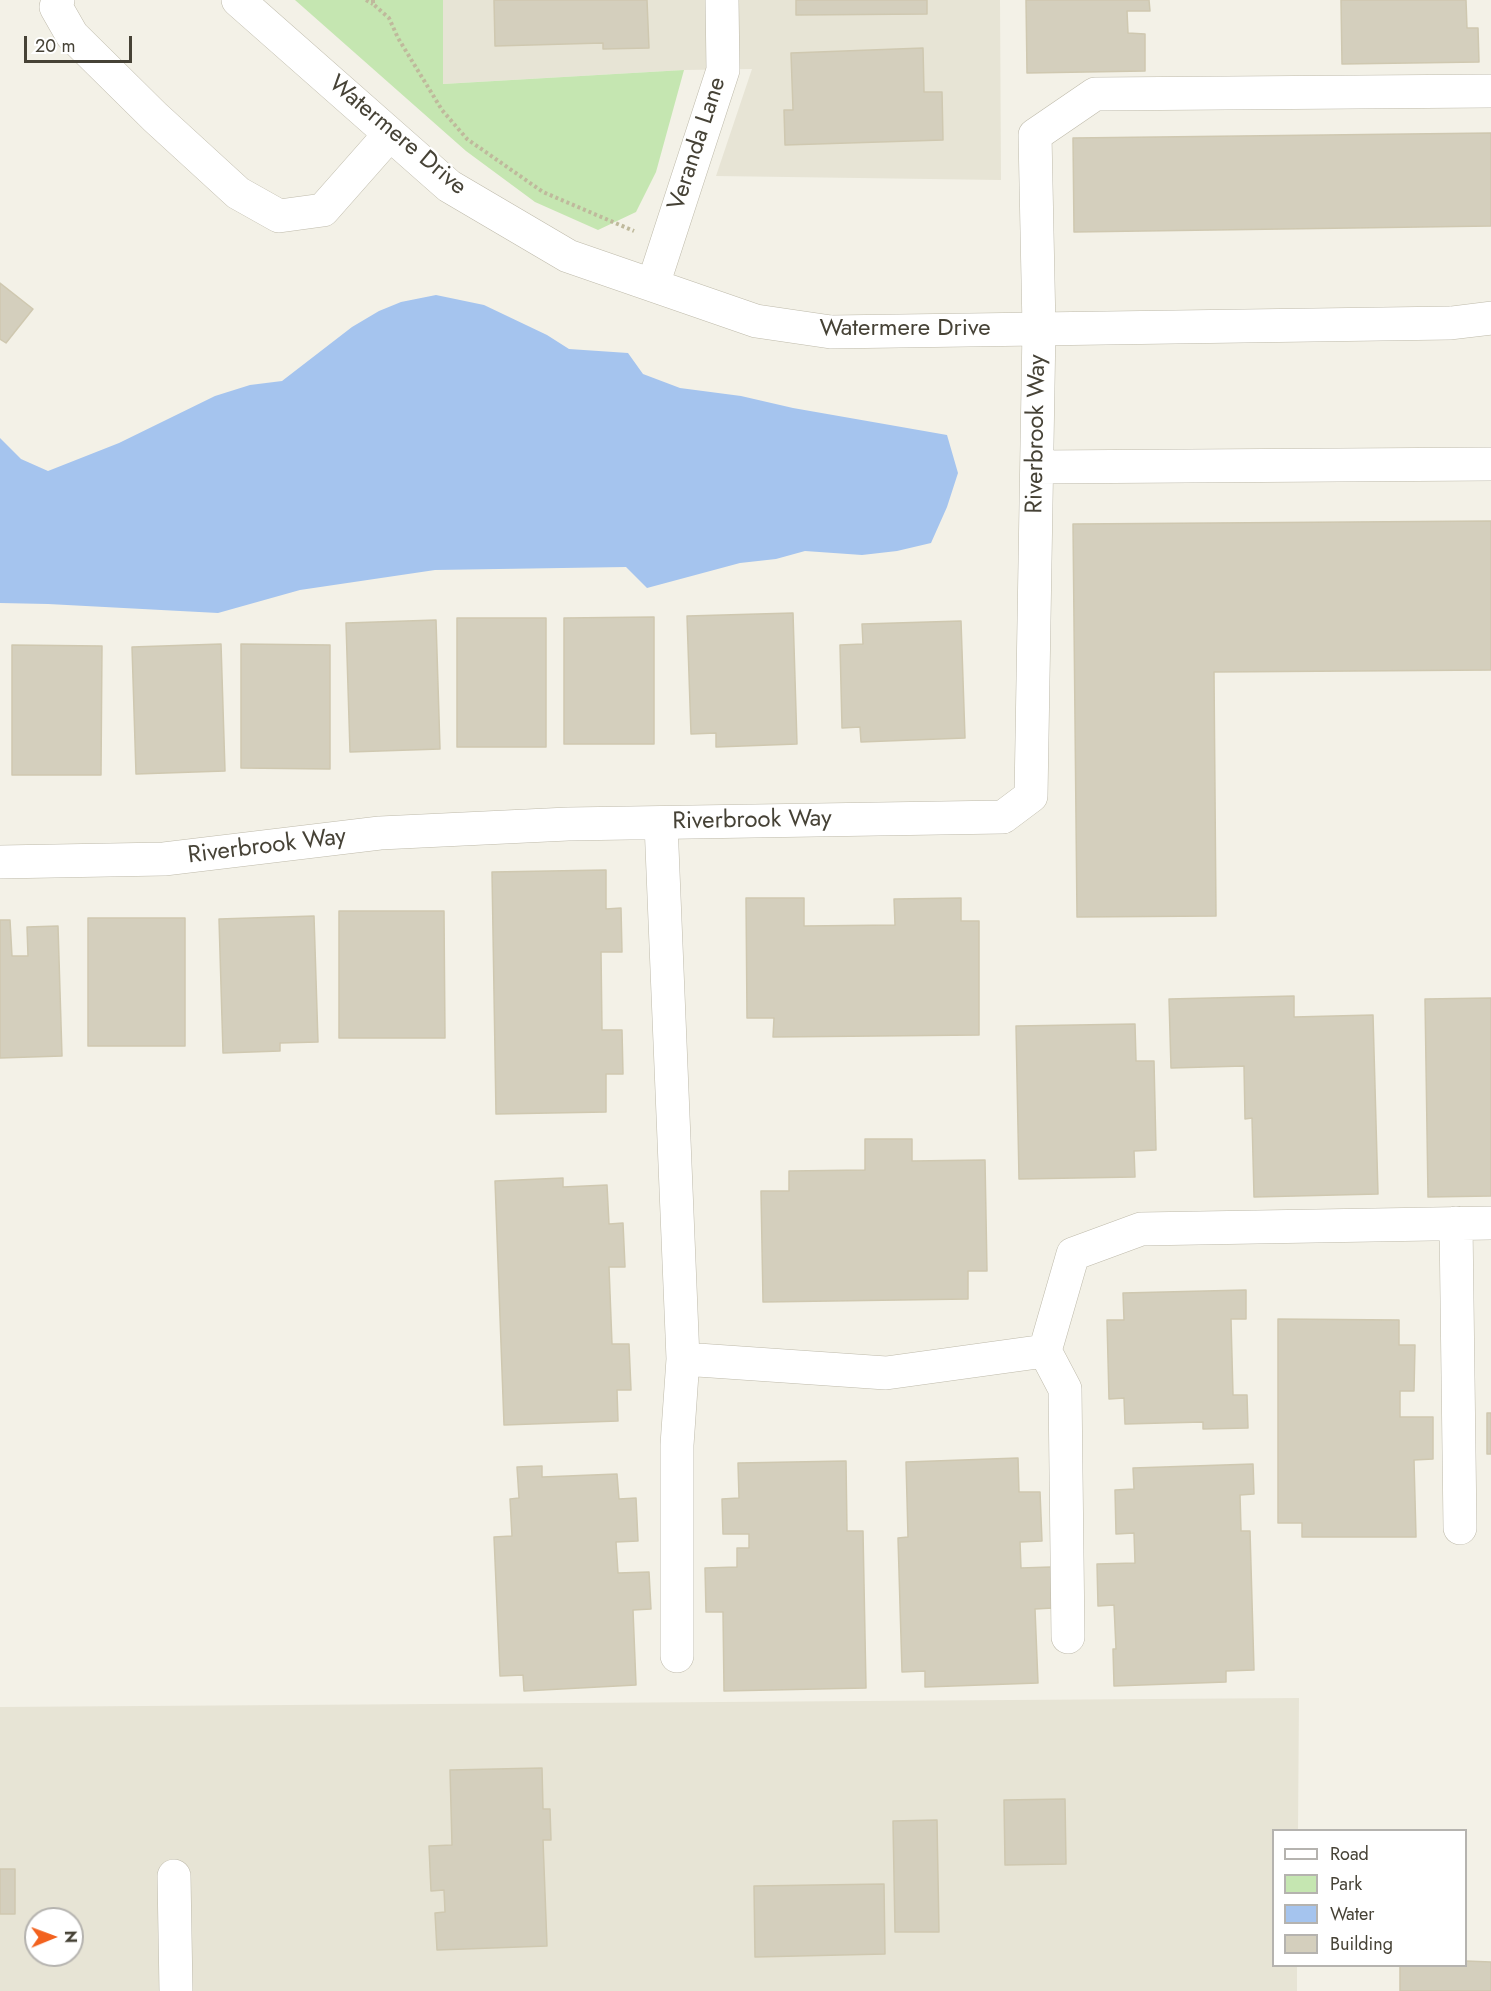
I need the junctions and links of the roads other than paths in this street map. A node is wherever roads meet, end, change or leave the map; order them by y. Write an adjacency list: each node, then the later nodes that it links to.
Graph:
1 (58, 0): 5 (street)
2 (238, 0): 5 (street, Watermere Drive)
3 (722, 0): 6 (street, Veranda Lane)
4 (1491, 91): 8 (street, Riverbrook Way)
5 (390, 134): 6 (street, Watermere Drive)
6 (653, 285): 8 (street, Watermere Drive)
7 (1491, 318): 8 (street, Watermere Drive)
8 (1039, 328): 10 (street, Riverbrook Way)
9 (1491, 464): 10 (street)
10 (1037, 467): 11 (street, Riverbrook Way)
11 (662, 823): 12 (street, Riverbrook Way); 16 (street)
12 (0, 862)
13 (1456, 1223): 14 (street); 15 (street); 17 (street)
14 (1491, 1223)
15 (1045, 1351): 16 (street); 18 (street)
16 (683, 1359): 19 (street)
17 (1460, 1528)
18 (1068, 1637)
19 (677, 1656)
20 (174, 1876): 21 (street)
21 (176, 1991)

